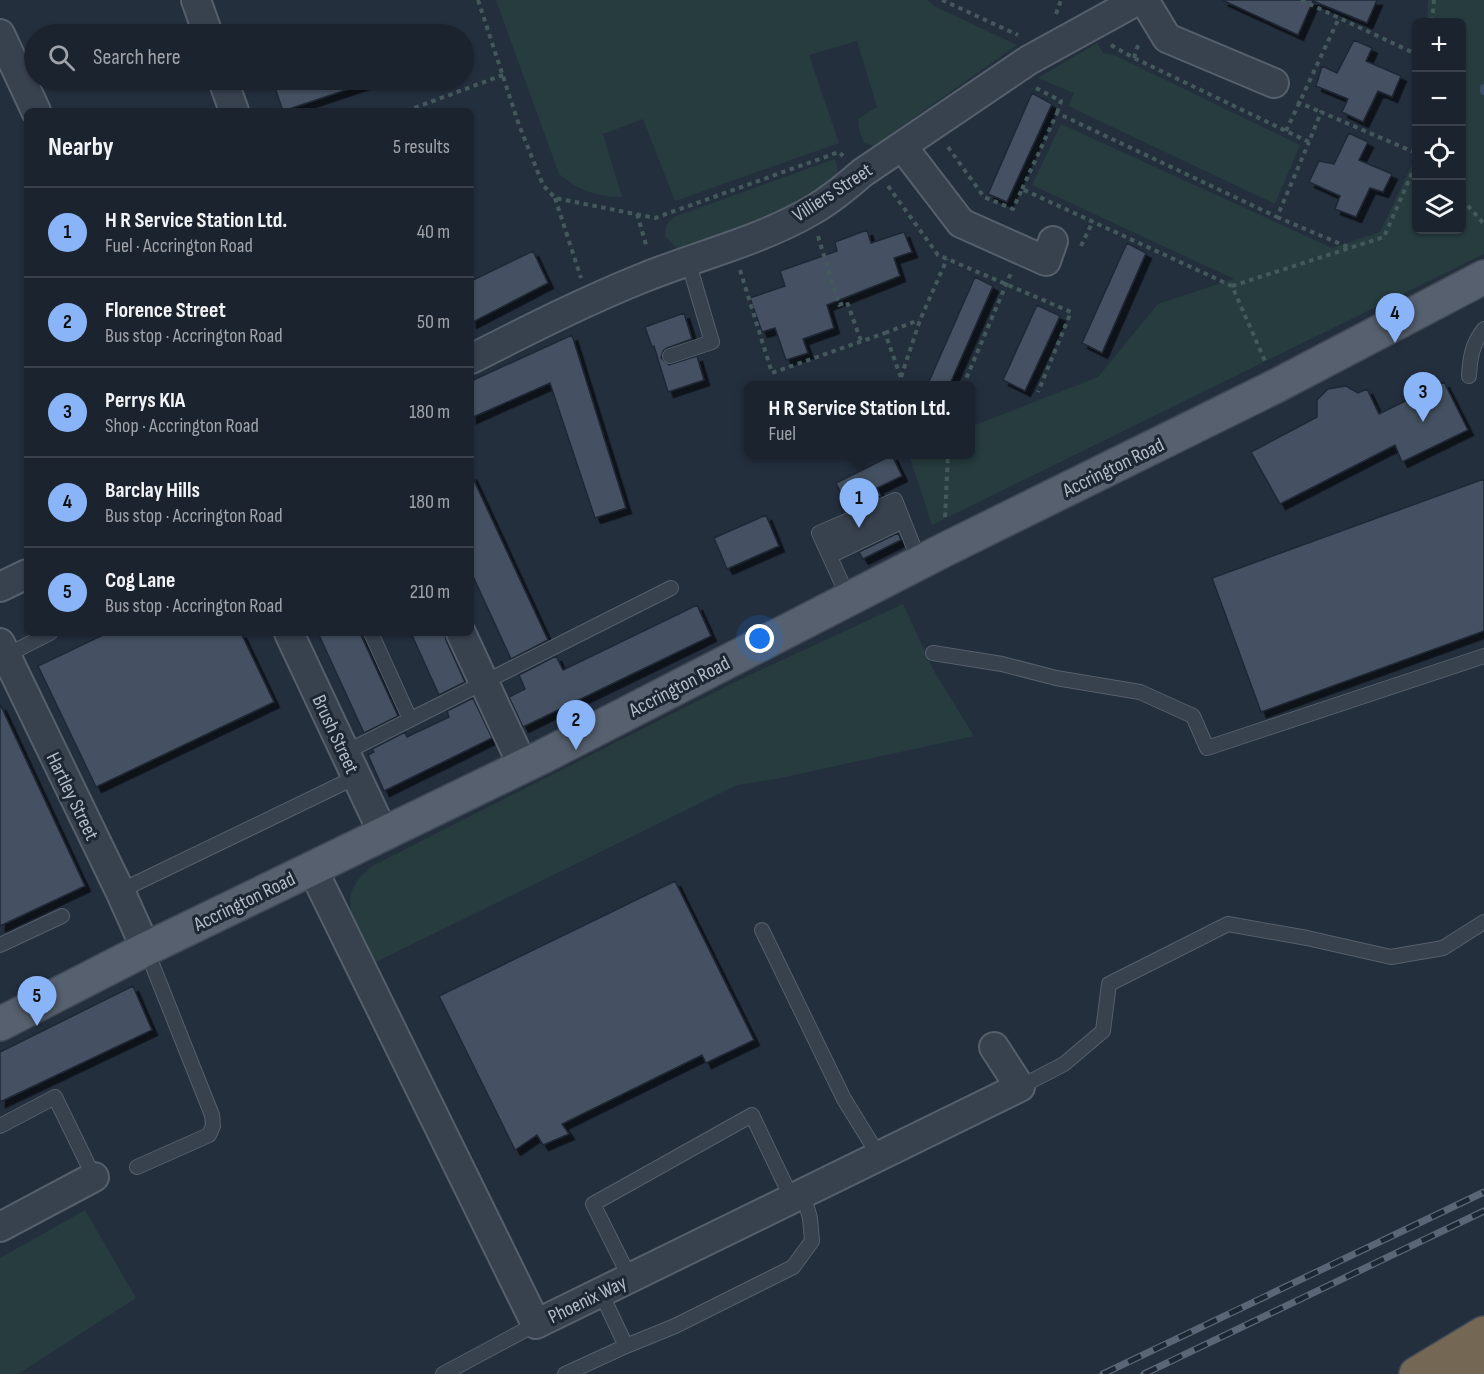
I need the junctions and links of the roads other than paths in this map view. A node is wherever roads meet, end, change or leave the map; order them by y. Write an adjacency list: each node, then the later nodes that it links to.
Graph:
1 (196, 0): 4 (street)
2 (1138, 0): 10 (street, Villiers Street)
3 (1144, 0): 6 (street)
4 (204, 24)
5 (0, 34): 7 (street)
6 (1274, 83)
7 (24, 85)
8 (26, 90): 9 (street)
9 (35, 108)
10 (902, 146): 11 (street); 12 (street, Villiers Street)
11 (1053, 241)
12 (688, 261): 15 (lane); 16 (street, Villiers Street)
13 (1479, 284): 20 (main road, Accrington Road)
14 (1484, 329): 17 (lane)
15 (670, 356)
16 (474, 357)
17 (1469, 376)
18 (901, 516): 19 (lane); 19 (lane); 20 (lane)
19 (827, 550): 24 (lane)
20 (920, 563): 24 (main road, Accrington Road)
21 (24, 575): 22 (street)
22 (0, 587)
23 (671, 588): 32 (lane)
24 (849, 599): 35 (main road, Accrington Road)
25 (47, 636): 31 (lane)
26 (290, 636): 34 (street, Brush Street)
27 (372, 636): 33 (lane)
28 (462, 636): 32 (street)
29 (933, 653): 30 (lane)
30 (1484, 656)
31 (7, 665): 38 (street, Hartley Street)
32 (484, 683): 33 (lane); 35 (street)
33 (410, 719): 34 (lane)
34 (350, 765): 36 (street, Brush Street); 38 (lane)
35 (523, 766): 36 (main road, Accrington Road)
36 (384, 835): 37 (main road, Accrington Road)
37 (312, 868): 43 (main road, Accrington Road); 55 (street, Phoenix Way)
38 (120, 891): 43 (street, Hartley Street)
39 (62, 915): 42 (lane)
40 (1484, 922): 46 (lane)
41 (762, 930): 48 (lane)
42 (0, 945)
43 (146, 948): 44 (main road, Accrington Road); 49 (lane)
44 (0, 1024)
45 (994, 1047): 46 (street)
46 (1020, 1087): 48 (street, Phoenix Way)
47 (0, 1126): 50 (lane)
48 (879, 1156): 51 (street, Phoenix Way)
49 (137, 1167)
50 (94, 1178): 52 (street)
51 (797, 1196): 53 (street, Phoenix Way); 53 (lane); 57 (lane)
52 (0, 1227)
53 (630, 1278): 54 (street, Phoenix Way)
54 (601, 1293): 55 (street, Phoenix Way); 57 (lane)
55 (536, 1324): 59 (lane)
56 (1484, 1333): 62 (highway)
57 (626, 1346): 61 (lane)
58 (1484, 1362): 63 (highway)
59 (462, 1370): 60 (lane)
60 (443, 1374)
61 (565, 1374)
62 (1416, 1374)
63 (1465, 1374)

